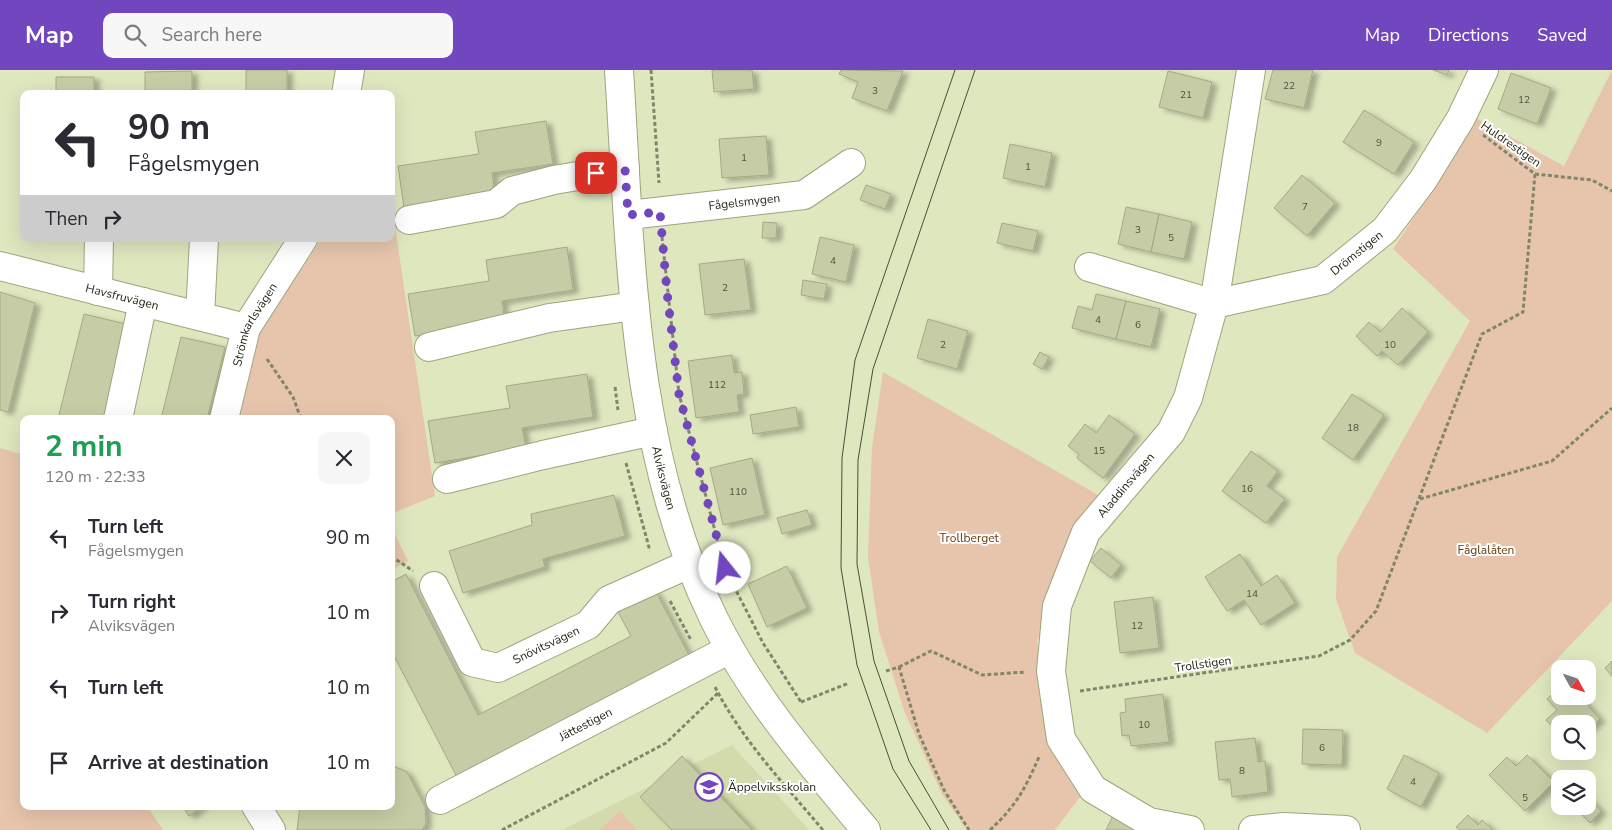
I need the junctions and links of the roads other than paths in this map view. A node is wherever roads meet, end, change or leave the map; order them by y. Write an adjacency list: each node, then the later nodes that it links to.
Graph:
1 (350, 70): 5 (street)
2 (619, 70): 7 (street, Alviksvägen)
3 (1251, 70): 17 (street, Aladdinsvägen)
4 (1484, 70): 17 (street, Drömstigen)
5 (347, 90)
6 (851, 163): 8 (street, Fågelsmygen)
7 (625, 168): 8 (street, Alviksvägen); 9 (street)
8 (628, 215): 18 (street, Alviksvägen)
9 (410, 220)
10 (100, 242): 15 (street)
11 (204, 242): 19 (street)
12 (300, 242): 20 (street, Strömkarlsvägen)
13 (0, 266): 15 (street, Havsfruvägen)
14 (1089, 267): 17 (street, Drömstigen)
15 (98, 291): 16 (street, Havsfruvägen)
16 (144, 302): 19 (street, Havsfruvägen); 22 (street)
17 (1214, 304): 33 (street, Aladdinsvägen)
18 (635, 306): 21 (street); 24 (street, Alviksvägen)
19 (200, 316): 20 (street, Havsfruvägen)
20 (246, 328): 23 (street, Strömkarlsvägen)
21 (429, 347)
22 (119, 415)
23 (225, 415)
24 (653, 431): 25 (street); 26 (street, Alviksvägen)
25 (447, 479)
26 (689, 564): 27 (street, Snövitsvägen); 28 (street, Alviksvägen)
27 (434, 586)
28 (730, 649): 29 (street, Jättestigen); 32 (street, Alviksvägen)
29 (440, 800)
30 (258, 810): 31 (street)
31 (271, 830)
32 (866, 830)
33 (1190, 830)
34 (1253, 830): 35 (street)
35 (1346, 830)

